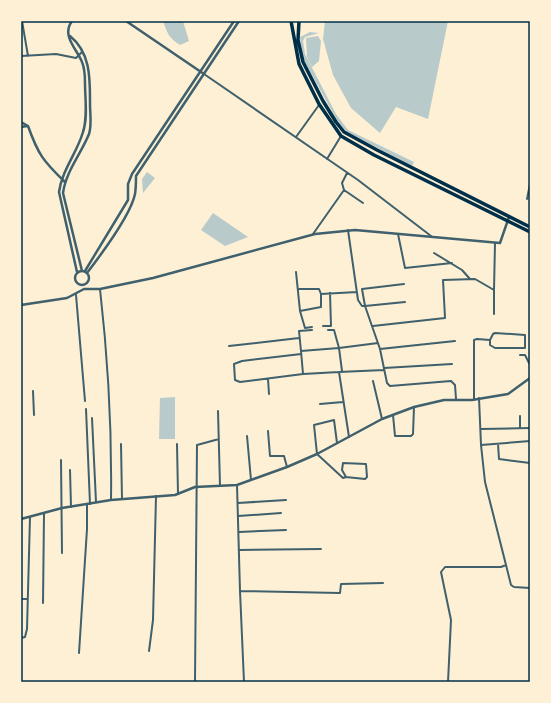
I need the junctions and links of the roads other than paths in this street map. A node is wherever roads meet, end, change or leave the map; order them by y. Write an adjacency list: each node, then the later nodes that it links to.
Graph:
1 (22, 21): 11 (street)
2 (72, 21): 8 (street)
3 (126, 21): 13 (street)
4 (234, 21): 13 (street)
5 (239, 21): 14 (street)
6 (291, 21): 15 (main road)
7 (299, 21): 15 (main road)
8 (69, 36): 9 (street); 12 (street)
9 (82, 52): 12 (street); 25 (street)
10 (21, 56): 11 (street)
11 (28, 56): 12 (street)
12 (79, 56): 24 (street)
13 (200, 71): 14 (street); 42 (street)
14 (204, 74): 21 (street); 42 (street)
15 (321, 102): 19 (main road); 20 (main road); 21 (street)
16 (21, 122): 17 (street)
17 (28, 126): 18 (street); 24 (street)
18 (21, 127)
19 (344, 132): 20 (street); 30 (main road)
20 (341, 136): 22 (street); 31 (main road)
21 (296, 137): 22 (street)
22 (327, 159): 23 (street)
23 (347, 173): 27 (street); 37 (street)
24 (61, 178): 25 (street); 41 (street)
25 (65, 182): 42 (street)
26 (530, 184): 28 (street)
27 (344, 190): 29 (street); 35 (street)
28 (527, 199)
29 (363, 203)
30 (509, 217): 31 (street); 32 (main road)
31 (507, 222): 34 (main road); 38 (street)
32 (530, 227)
33 (348, 230): 35 (street); 36 (street); 51 (street)
34 (530, 232)
35 (313, 234): 47 (street)
36 (398, 234): 37 (street); 40 (street)
37 (431, 236): 38 (street)
38 (495, 243): 50 (street)
39 (434, 253): 40 (street)
40 (452, 262): 44 (street)
41 (77, 272): 42 (street); 45 (street)
42 (85, 272): 45 (street)
43 (296, 272): 48 (street)
44 (470, 279): 50 (street); 63 (street)
45 (84, 284): 49 (street)
46 (404, 284): 56 (street)
47 (100, 289): 49 (street); 125 (street)
48 (298, 289): 53 (street); 60 (street)
49 (84, 290): 54 (street)
50 (494, 290): 61 (street)
51 (357, 292): 52 (street); 55 (street)
52 (330, 293): 53 (street); 62 (street)
53 (321, 294): 60 (street)
54 (76, 295): 58 (street); 88 (street)
55 (358, 296): 56 (street); 59 (street)
56 (363, 297): 59 (street)
57 (405, 302): 59 (street)
58 (21, 305)
59 (365, 306): 63 (street)
60 (300, 311): 65 (street)
61 (494, 314)
62 (323, 326)
63 (372, 326): 68 (street)
64 (328, 330): 70 (street)
65 (299, 338): 69 (street); 72 (street)
66 (490, 340): 66 (street); 87 (street)
67 (455, 341): 71 (street)
68 (378, 343): 70 (street); 71 (street)
69 (228, 346)
70 (339, 348): 72 (street); 78 (street)
71 (380, 349): 76 (street)
72 (301, 352): 79 (street); 81 (street)
73 (520, 355): 75 (street)
74 (452, 364): 76 (street)
75 (530, 365)
76 (384, 369): 78 (street); 86 (street)
77 (339, 372): 78 (street); 79 (street); 89 (street)
78 (342, 372)
79 (303, 374): 81 (street)
80 (530, 378): 85 (street)
81 (268, 379): 84 (street)
82 (373, 381): 98 (street)
83 (33, 391): 94 (street)
84 (269, 394)
85 (479, 398): 87 (street); 101 (street)
86 (456, 399): 87 (street); 91 (street)
87 (474, 399)
88 (85, 401)
89 (344, 402): 90 (street); 104 (street)
90 (320, 404)
91 (414, 407): 95 (street); 95 (street)
92 (86, 409): 129 (street)
93 (218, 411): 105 (street)
94 (34, 415)
95 (393, 415): 98 (street)
96 (520, 416): 99 (street)
97 (92, 418): 127 (street)
98 (382, 419): 104 (street)
99 (520, 428): 100 (street); 101 (street)
100 (530, 428)
101 (481, 429): 111 (street)
102 (268, 431): 115 (street)
103 (247, 436): 118 (street)
104 (349, 437): 107 (street)
105 (219, 439): 120 (street); 121 (street)
106 (530, 441): 110 (street)
107 (337, 443): 112 (street); 112 (street)
108 (121, 444): 124 (street)
109 (177, 444): 122 (street)
110 (498, 444): 111 (street); 114 (street)
111 (481, 445): 142 (street)
112 (316, 454): 115 (street); 117 (street)
113 (61, 460): 131 (street)
114 (530, 463)
115 (287, 467): 118 (street)
116 (70, 470): 130 (street)
117 (346, 477): 117 (street)
118 (251, 480): 119 (street)
119 (238, 485): 121 (street); 128 (street)
120 (198, 487): 121 (street); 122 (street); 152 (street)
121 (220, 487)
122 (178, 494): 123 (street)
123 (156, 496): 124 (street); 150 (street)
124 (122, 499): 125 (street)
125 (111, 500): 127 (street)
126 (286, 500): 128 (street)
127 (96, 502): 129 (street)
128 (238, 503): 134 (street)
129 (88, 504): 130 (street); 151 (street)
130 (71, 507): 131 (street)
131 (62, 508): 133 (street); 141 (street)
132 (281, 513): 134 (street)
133 (44, 514): 135 (street); 148 (street)
134 (238, 516): 138 (street)
135 (30, 517): 136 (street); 147 (street)
136 (21, 519)
137 (286, 530): 138 (street)
138 (239, 532): 140 (street)
139 (321, 549): 140 (street)
140 (239, 550): 145 (street)
141 (62, 553)
142 (506, 565): 144 (street); 154 (street)
143 (383, 583): 145 (street)
144 (530, 588)
145 (240, 591): 153 (street)
146 (21, 599): 147 (street)
147 (27, 599): 149 (street)
148 (43, 603)
149 (21, 638)
150 (149, 651)
151 (79, 653)
152 (195, 682)
153 (244, 682)
154 (448, 682)

